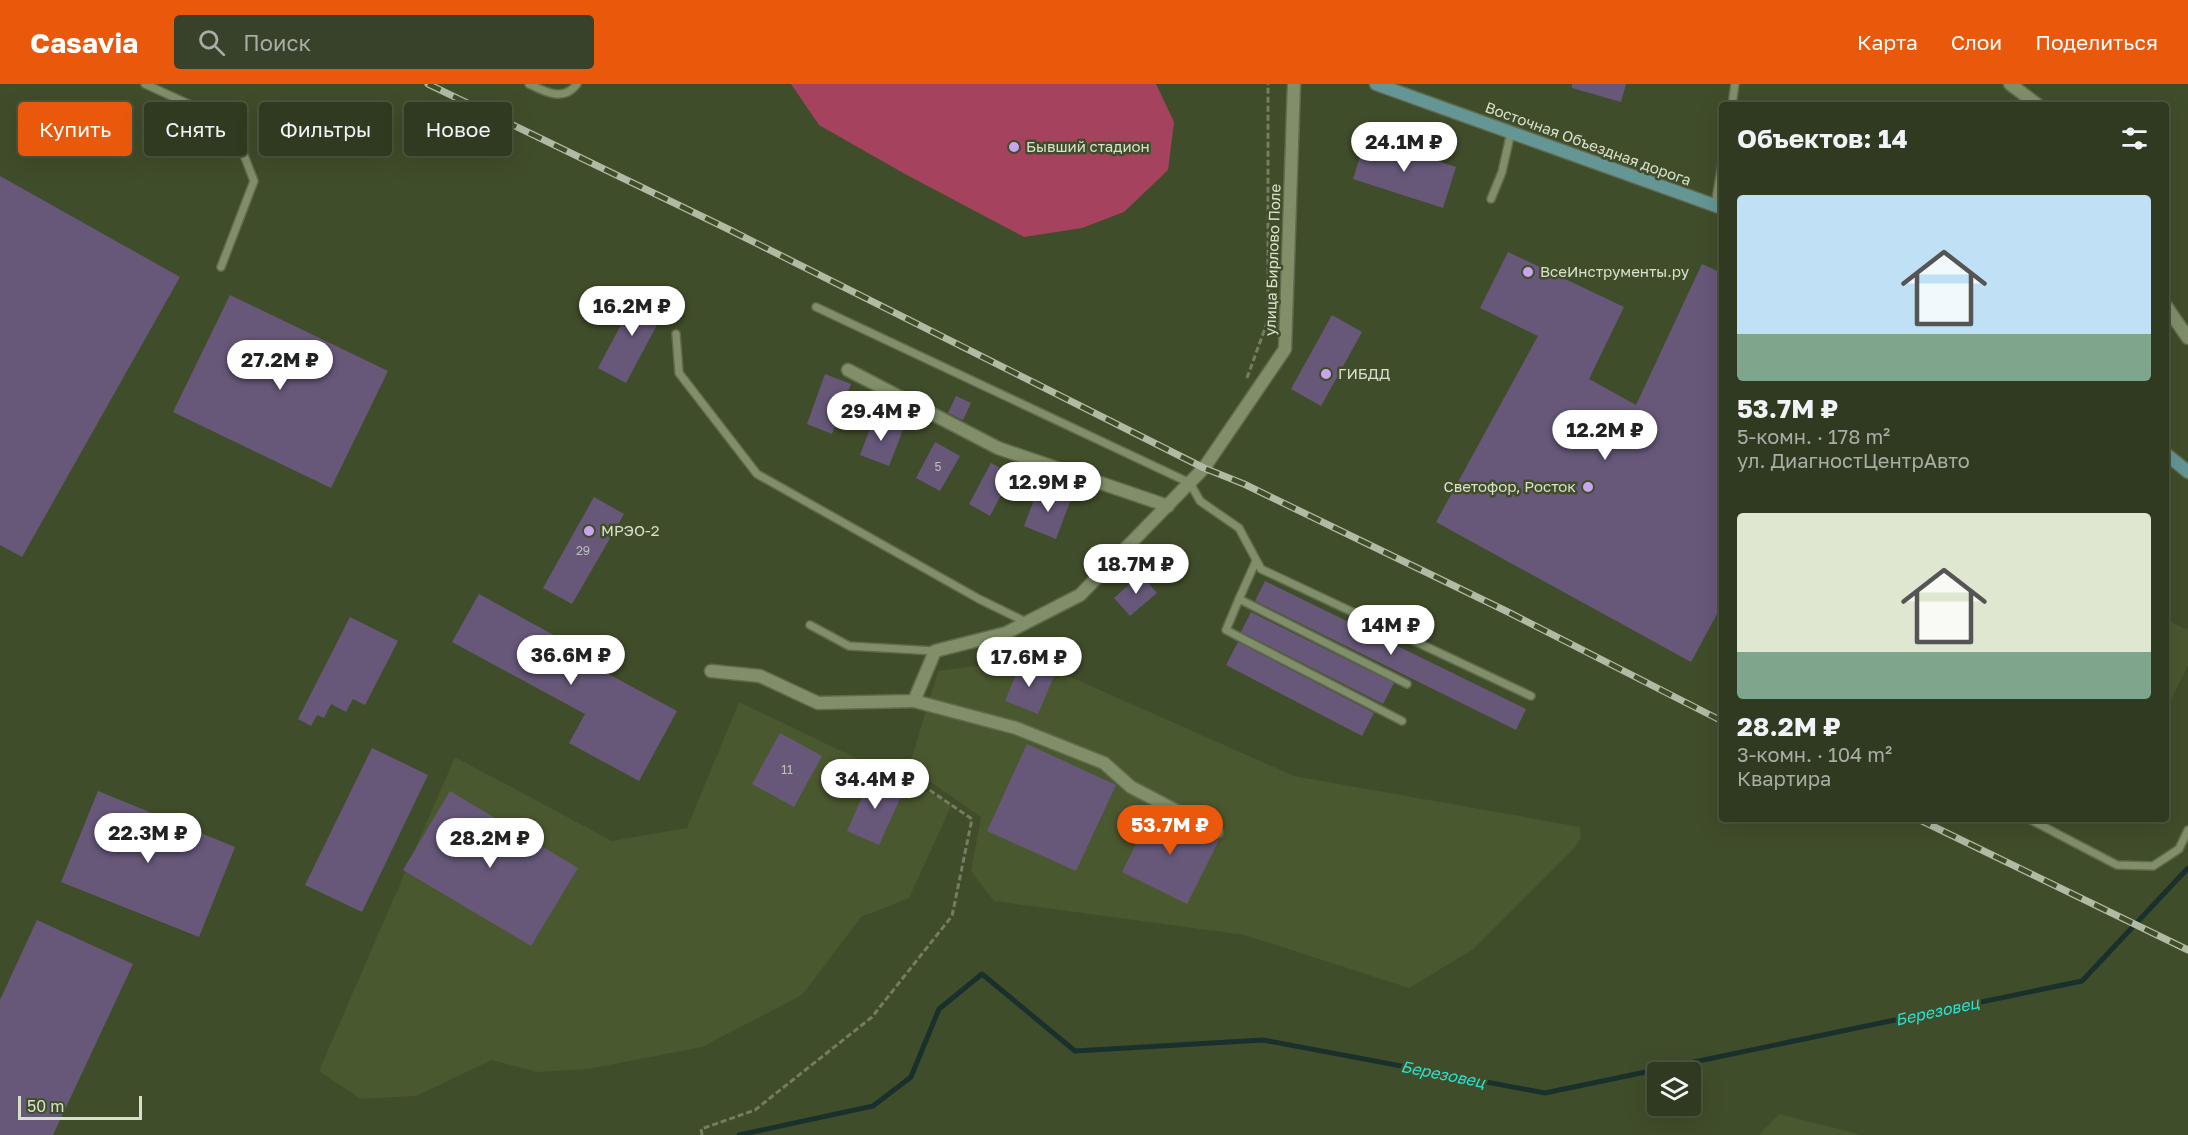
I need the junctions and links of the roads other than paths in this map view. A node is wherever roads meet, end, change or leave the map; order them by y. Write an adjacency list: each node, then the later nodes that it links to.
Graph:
1 (145, 84): 13 (lane)
2 (529, 84): 3 (lane)
3 (577, 84)
4 (1294, 84): 21 (street, улица Бирлово Поле)
5 (1376, 84): 10 (main road, Восточная Объездная дорога)
6 (1735, 84): 8 (lane)
7 (2010, 84): 9 (street)
8 (1732, 102)
9 (2034, 102)
10 (1511, 132): 11 (lane); 12 (main road, Восточная Объездная дорога)
11 (1491, 198)
12 (1719, 206)
13 (221, 267)
14 (816, 307): 21 (lane)
15 (2169, 310): 17 (street)
16 (676, 334): 25 (lane)
17 (2188, 338)
18 (848, 370): 22 (street)
19 (2169, 456): 20 (main road)
20 (2188, 472)
21 (1190, 483): 22 (street, улица Бирлово Поле); 23 (lane)
22 (1168, 506): 25 (street, улица Бирлово Поле)
23 (1256, 561): 24 (lane); 30 (lane)
24 (1239, 599): 29 (lane); 32 (lane)
25 (1029, 623): 27 (street, улица Бирлово Поле)
26 (810, 625): 27 (lane)
27 (935, 651): 31 (street)
28 (711, 671): 31 (street)
29 (1407, 684)
30 (1531, 696)
31 (914, 701): 35 (street)
32 (1402, 721)
33 (2035, 822): 34 (lane)
34 (2188, 830)
35 (1217, 832)

